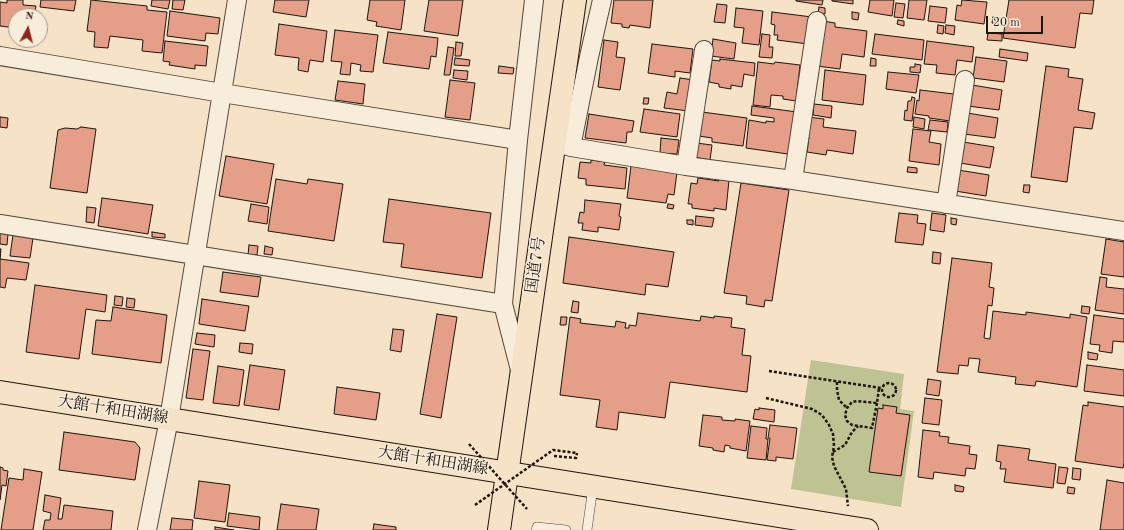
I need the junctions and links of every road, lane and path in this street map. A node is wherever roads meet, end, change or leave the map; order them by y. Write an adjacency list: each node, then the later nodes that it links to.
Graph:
1 (237, 0): 9 (street)
2 (534, 0): 10 (street)
3 (575, 0): 11 (main road, 国道7号)
4 (602, 0): 11 (street)
5 (817, 21): 13 (street)
6 (704, 50): 12 (street)
7 (0, 56): 9 (street)
8 (965, 80): 14 (street)
9 (222, 93): 10 (street); 17 (street)
10 (518, 140): 18 (street)
11 (563, 145): 12 (street); 20 (main road, 国道7号)
12 (686, 166): 13 (street)
13 (793, 180): 14 (street)
14 (946, 204): 16 (street)
15 (0, 224): 17 (street)
16 (1124, 231)
17 (196, 254): 18 (street); 27 (street)
18 (503, 304): 20 (street)
19 (770, 371): 21 (path)
20 (521, 373): 32 (main road, 国道7号)
21 (837, 382): 22 (path); 26 (path)
22 (880, 388): 22 (path); 25 (path)
23 (0, 392): 27 (main road, 大館十和田湖線)
24 (766, 398): 30 (path)
25 (877, 403): 26 (path); 28 (path)
26 (847, 408): 28 (path)
27 (170, 419): 32 (main road, 大館十和田湖線); 37 (street)
28 (858, 426): 30 (path)
29 (469, 444): 32 (path, bridge)
30 (833, 452): 35 (path)
31 (554, 456): 32 (path, bridge)
32 (506, 479): 33 (main road, 大館十和田湖線); 34 (path, bridge); 36 (path, bridge); 38 (main road, 国道7号)
33 (593, 487): 41 (lane); 42 (main road, 大館十和田湖線)
34 (475, 505)
35 (848, 506)
36 (527, 509)
37 (147, 530)
38 (499, 530)
39 (536, 530): 40 (lane)
40 (566, 530)
41 (587, 530)
42 (867, 530)

